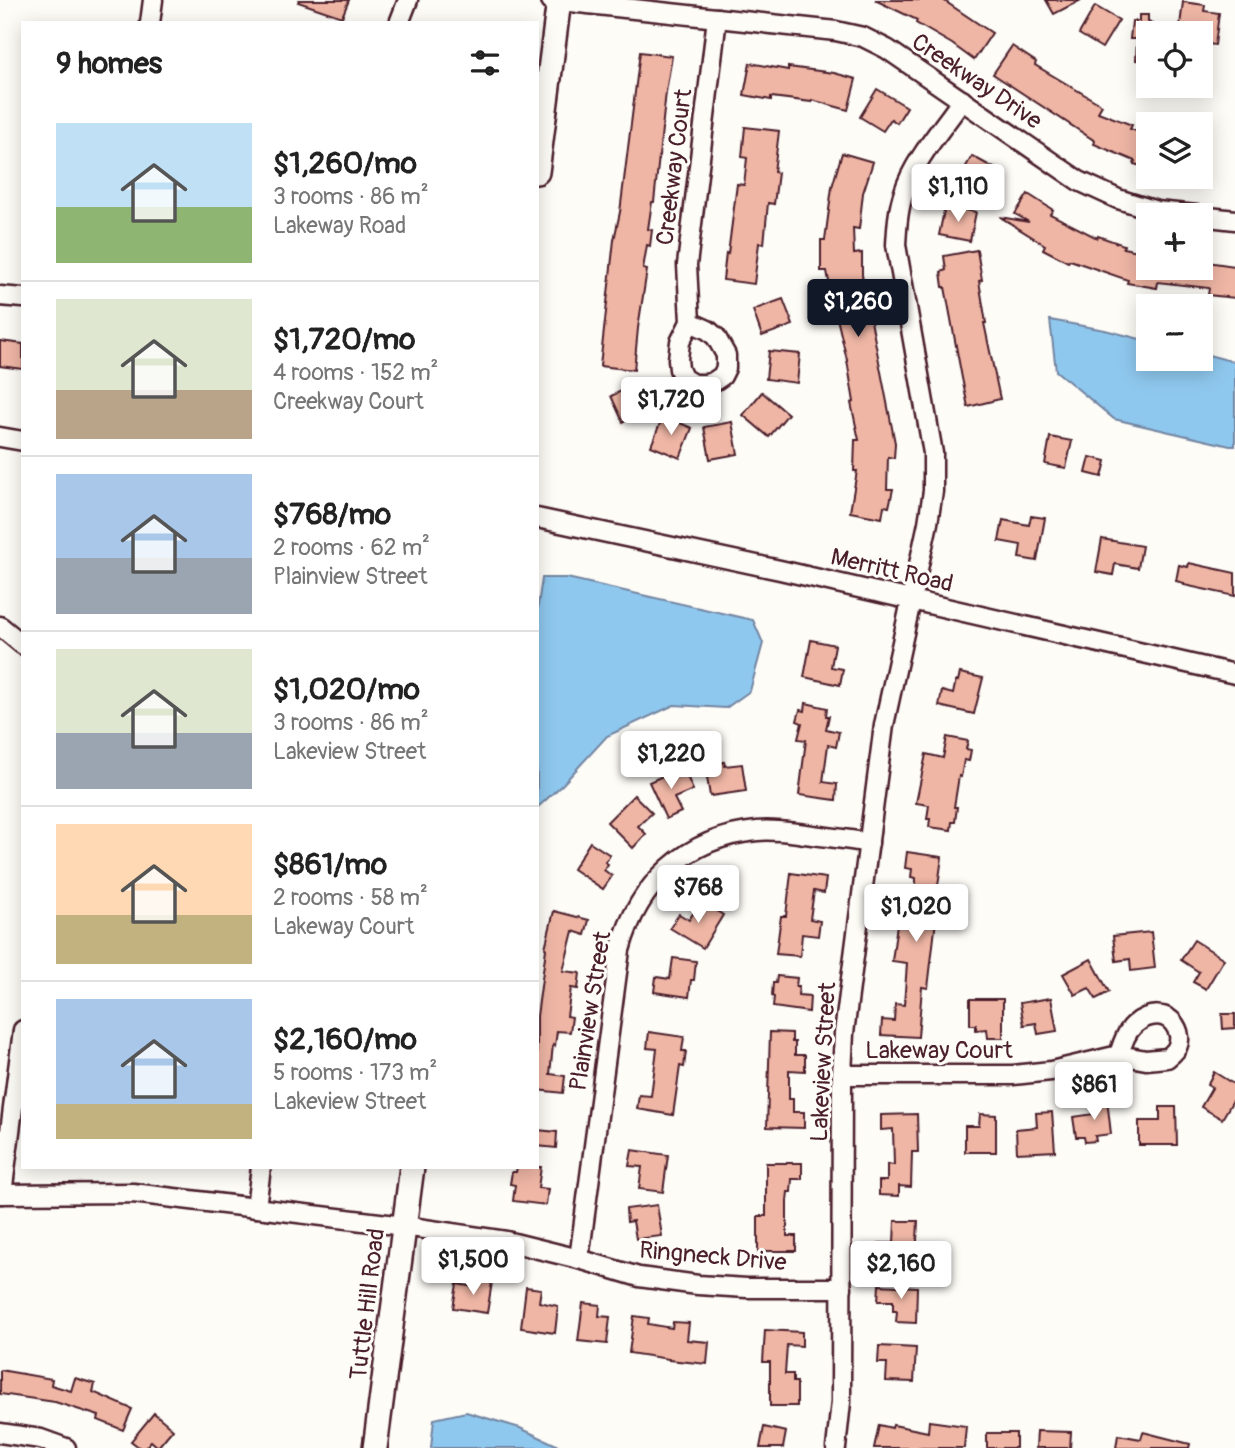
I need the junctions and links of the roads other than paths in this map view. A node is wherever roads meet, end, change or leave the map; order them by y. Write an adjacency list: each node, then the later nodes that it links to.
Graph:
1 (153, 0): 6 (street)
2 (408, 0): 7 (street)
3 (551, 0): 4 (street, Creekway Drive)
4 (559, 0): 5 (street, Creekway Drive); 9 (main road)
5 (717, 18): 8 (street, Creekway Drive); 15 (street, Creekway Court)
6 (150, 21)
7 (400, 21)
8 (962, 100): 10 (street, Creekway Drive); 19 (street, Lakeview Street)
9 (539, 156)
10 (1136, 205)
11 (1213, 217): 12 (street, Creekway Drive)
12 (1235, 220)
13 (0, 296): 14 (street)
14 (21, 299)
15 (690, 322)
16 (0, 438): 17 (street)
17 (21, 440)
18 (539, 518): 19 (street, Merritt Road)
19 (911, 599): 22 (street, Merritt Road); 23 (street, Lakeview Street)
20 (0, 626): 21 (street)
21 (21, 643)
22 (1235, 674)
23 (869, 843): 26 (street, Lakeview Street); 32 (street, Plainview Street)
24 (21, 1045): 29 (street)
25 (1118, 1055): 26 (street, Lakeway Court)
26 (842, 1075): 33 (street, Lakeview Street)
27 (261, 1169): 30 (street)
28 (412, 1169): 31 (main road, Tuttle Hill Road)
29 (1, 1194): 30 (street, Ringneck Drive)
30 (256, 1208): 31 (street, Ringneck Drive)
31 (404, 1226): 32 (street, Ringneck Drive); 36 (main road, Tuttle Hill Road)
32 (579, 1259): 33 (street, Ringneck Drive)
33 (842, 1288): 37 (street, Lakeview Street)
34 (0, 1433): 35 (street)
35 (66, 1448)
36 (375, 1448)
37 (836, 1448)

